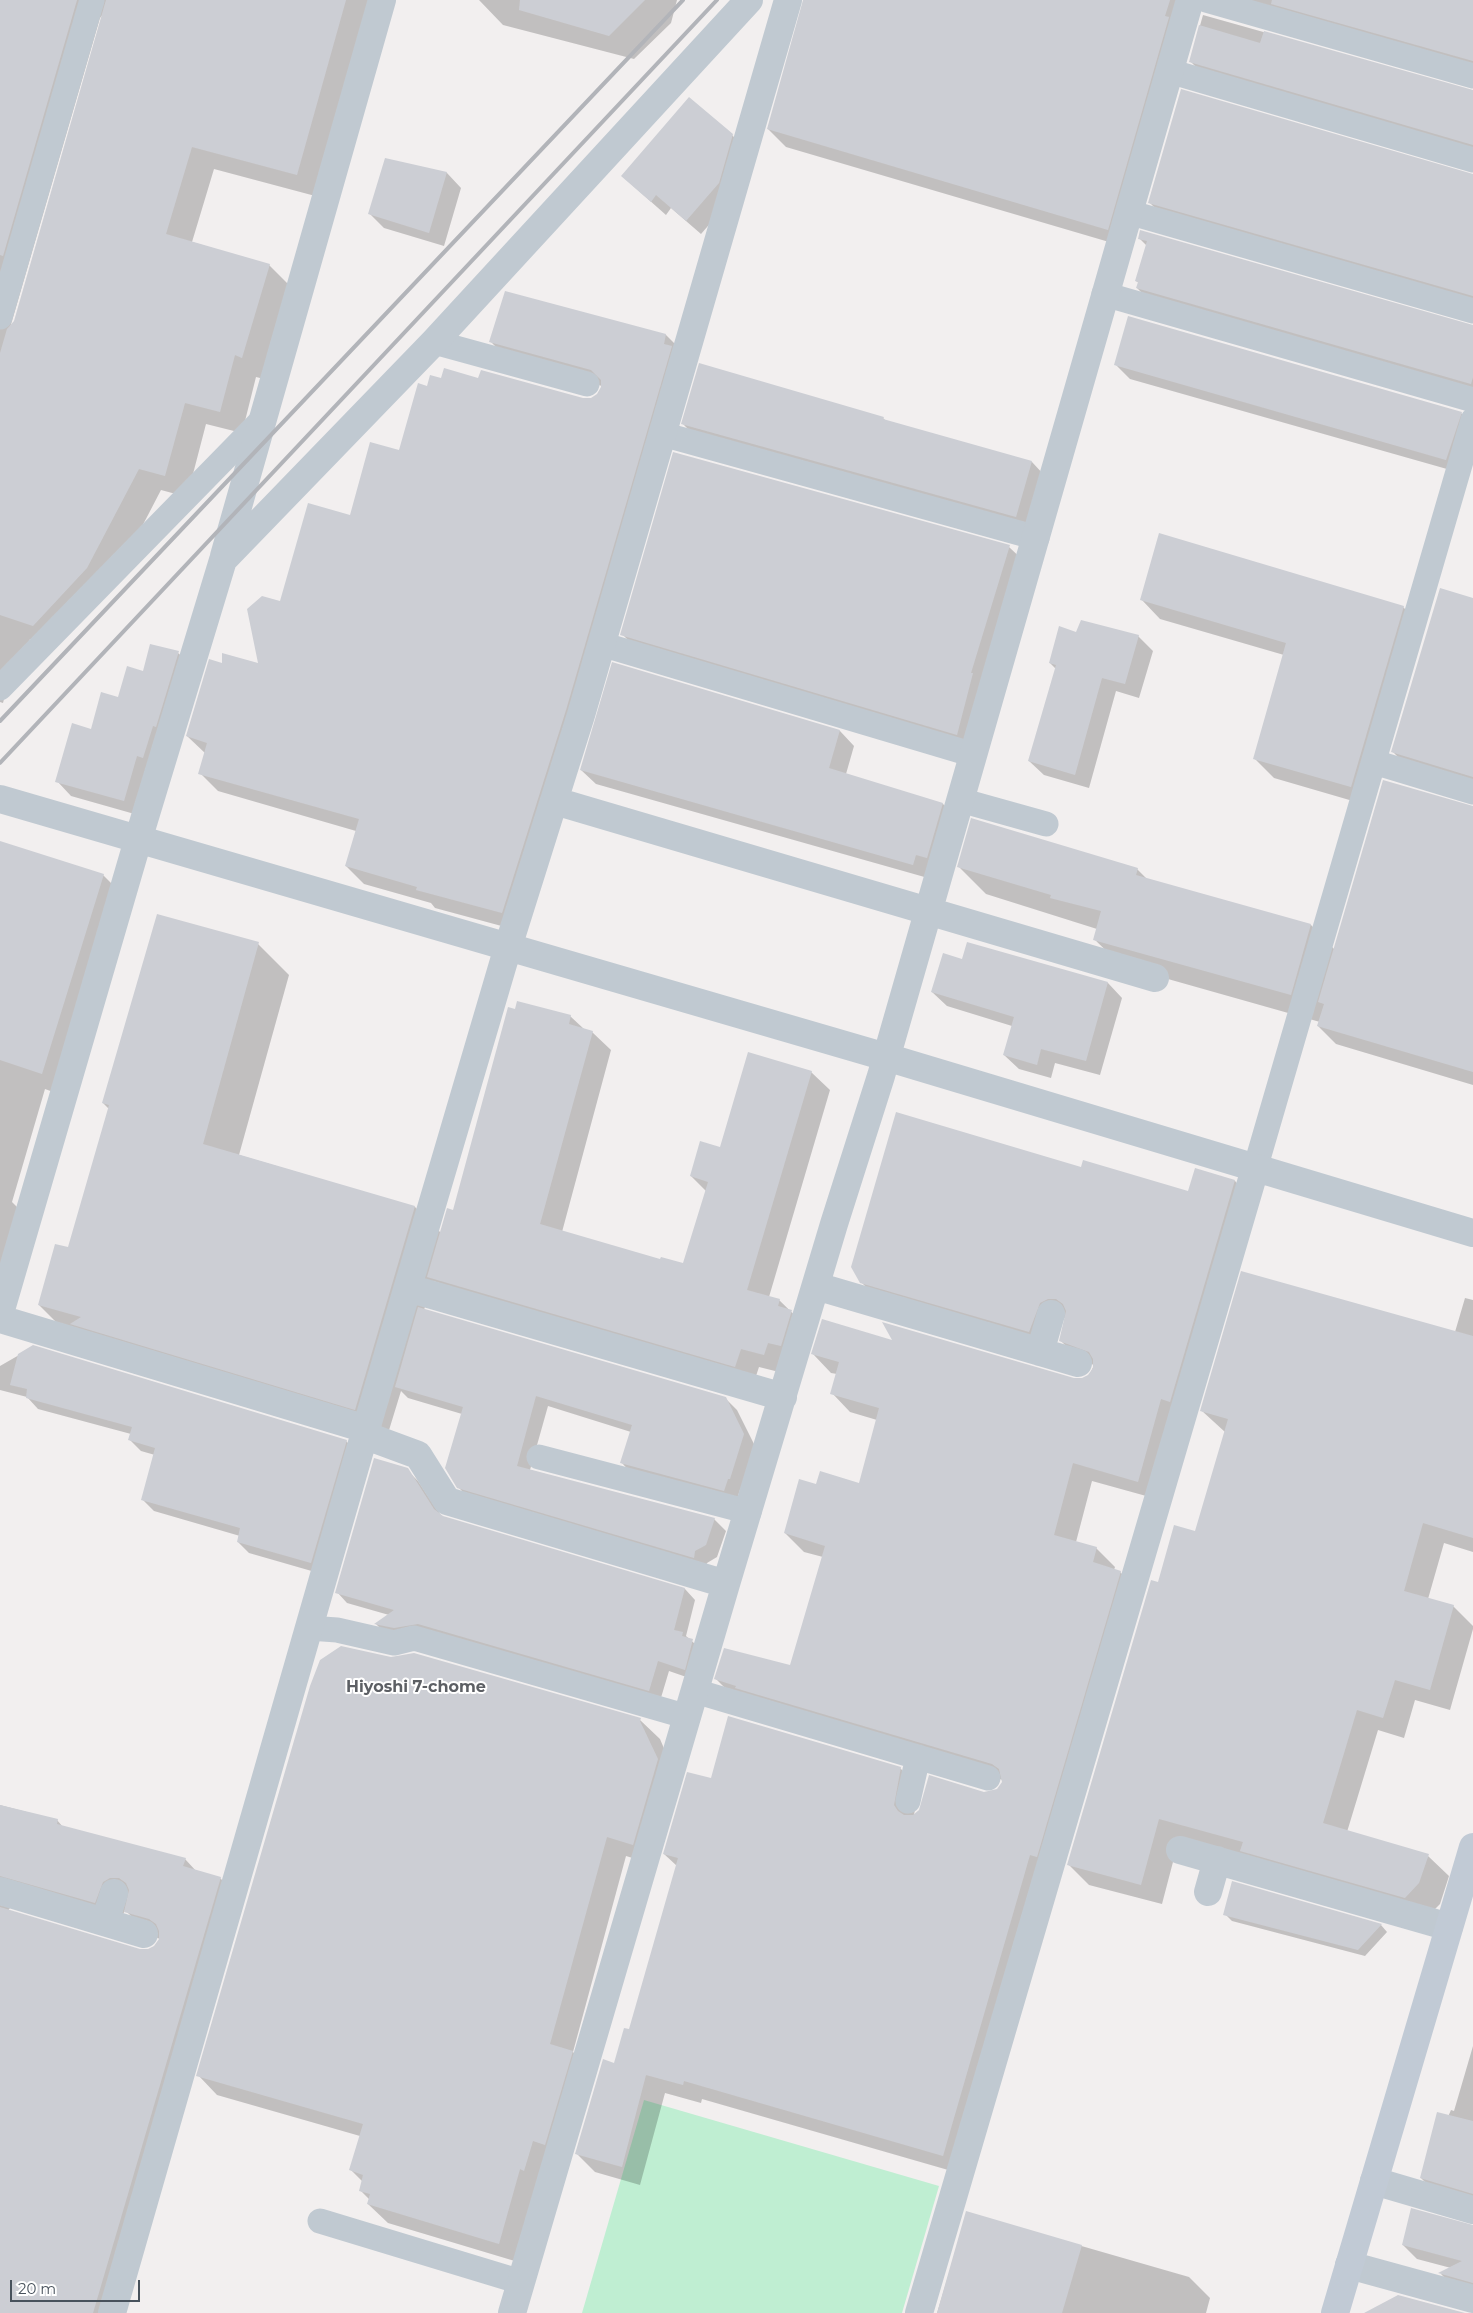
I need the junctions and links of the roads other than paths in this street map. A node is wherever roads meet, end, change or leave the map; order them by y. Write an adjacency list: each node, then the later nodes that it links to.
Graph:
1 (92, 0): 13 (lane)
2 (382, 0): 17 (street)
3 (749, 0): 14 (street)
4 (788, 0): 19 (street)
5 (1190, 0): 7 (street)
6 (1206, 0): 8 (lane)
7 (1169, 71): 9 (lane); 10 (street)
8 (1473, 76)
9 (1473, 160)
10 (1128, 212): 11 (street); 12 (lane)
11 (1104, 294): 16 (lane); 20 (street)
12 (1473, 311)
13 (0, 317)
14 (434, 342): 15 (lane); 21 (street)
15 (587, 384)
16 (1473, 400)
17 (263, 419): 21 (street); 23 (lane)
18 (1473, 420): 25 (lane)
19 (662, 434): 20 (lane); 22 (street)
20 (1037, 538): 24 (street)
21 (223, 560): 31 (street)
22 (601, 644): 24 (lane); 29 (street)
23 (0, 688)
24 (974, 755): 28 (street)
25 (1374, 762): 26 (lane); 36 (lane)
26 (1473, 792)
27 (0, 799): 31 (street)
28 (960, 800): 30 (lane); 32 (street)
29 (555, 801): 32 (street); 33 (street)
30 (1046, 824)
31 (138, 840): 33 (street); 40 (street)
32 (926, 911): 34 (street); 35 (street)
33 (508, 947): 35 (street); 39 (street)
34 (1155, 978)
35 (886, 1057): 36 (street); 38 (street)
36 (1255, 1168): 37 (street); 73 (street)
37 (1473, 1233)
38 (816, 1286): 43 (street); 45 (street)
39 (408, 1288): 45 (street); 46 (street)
40 (0, 1313)
41 (1051, 1314): 43 (street)
42 (0, 1319): 46 (street)
43 (1040, 1352): 44 (street)
44 (1078, 1363)
45 (783, 1397): 48 (street)
46 (366, 1429): 49 (street); 50 (street)
47 (539, 1456): 48 (lane)
48 (748, 1512): 49 (street)
49 (726, 1584): 51 (street)
50 (309, 1628): 52 (lane); 71 (street)
51 (695, 1691): 52 (street); 53 (lane)
52 (688, 1717): 69 (street)
53 (918, 1757): 54 (lane); 55 (lane)
54 (988, 1778)
55 (908, 1800)
56 (1473, 1846): 63 (street)
57 (1180, 1850): 58 (street)
58 (1217, 1860): 60 (street); 63 (street)
59 (0, 1891): 62 (street)
60 (1208, 1892)
61 (114, 1893): 62 (street)
62 (104, 1922): 64 (street)
63 (1449, 1927): 65 (street)
64 (144, 1934)
65 (1374, 2181): 66 (street); 68 (street)
66 (1473, 2210)
67 (320, 2221): 69 (lane)
68 (1350, 2264): 70 (street); 74 (street)
69 (522, 2282): 72 (street)
70 (1473, 2299)
71 (112, 2313)
72 (512, 2313)
73 (918, 2313)
74 (1335, 2313)

